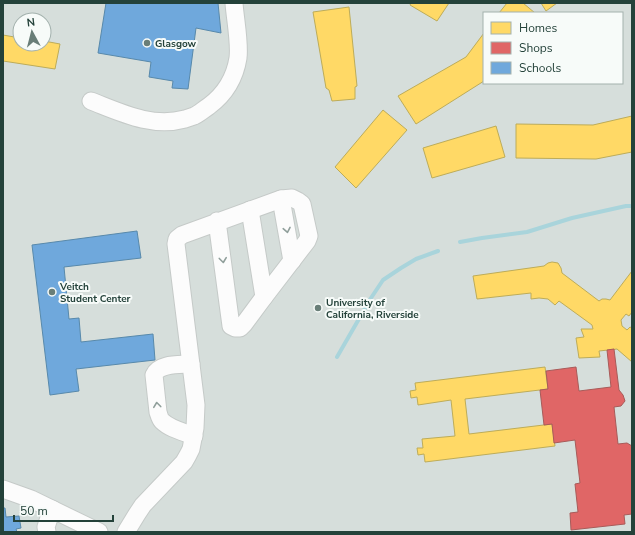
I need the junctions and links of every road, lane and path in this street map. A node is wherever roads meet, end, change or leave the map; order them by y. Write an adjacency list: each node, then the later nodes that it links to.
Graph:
1 (234, 3): 2 (street)
2 (91, 101)
3 (281, 199): 4 (street); 6 (street, one-way to 6); 6 (street)
4 (250, 210): 5 (street); 7 (street)
5 (218, 221): 7 (street, one-way to 7); 8 (street)
6 (292, 261): 7 (street)
7 (264, 297)
8 (191, 364): 9 (street); 9 (street, one-way to 8)
9 (194, 436): 15 (street)
10 (3, 489): 11 (street)
11 (52, 509): 12 (street); 13 (street)
12 (69, 525): 14 (street)
13 (47, 532)
14 (99, 532)
15 (126, 532)

